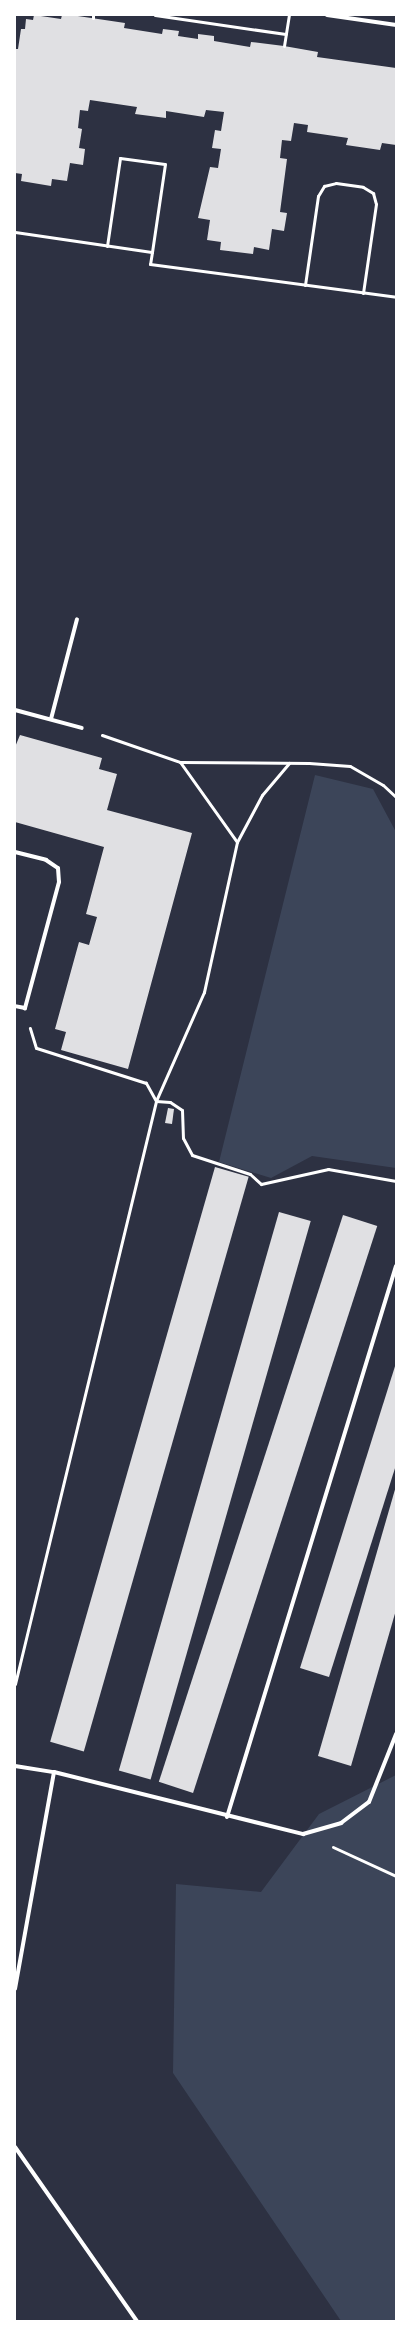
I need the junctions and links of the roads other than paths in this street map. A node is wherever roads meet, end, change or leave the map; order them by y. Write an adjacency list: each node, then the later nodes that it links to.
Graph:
1 (327, 15): 2 (lane)
2 (332, 15): 3 (lane)
3 (396, 25)
4 (77, 619): 6 (lane)
5 (15, 710): 6 (lane)
6 (51, 720): 7 (lane)
7 (82, 728)
8 (15, 852): 9 (lane)
9 (15, 1006)
10 (396, 1266): 14 (lane)
11 (396, 1734): 14 (lane)
12 (15, 1766): 13 (lane)
13 (54, 1772): 14 (lane); 15 (lane)
14 (227, 1817)
15 (15, 1989)
16 (15, 2147): 17 (lane)
17 (137, 2321)

